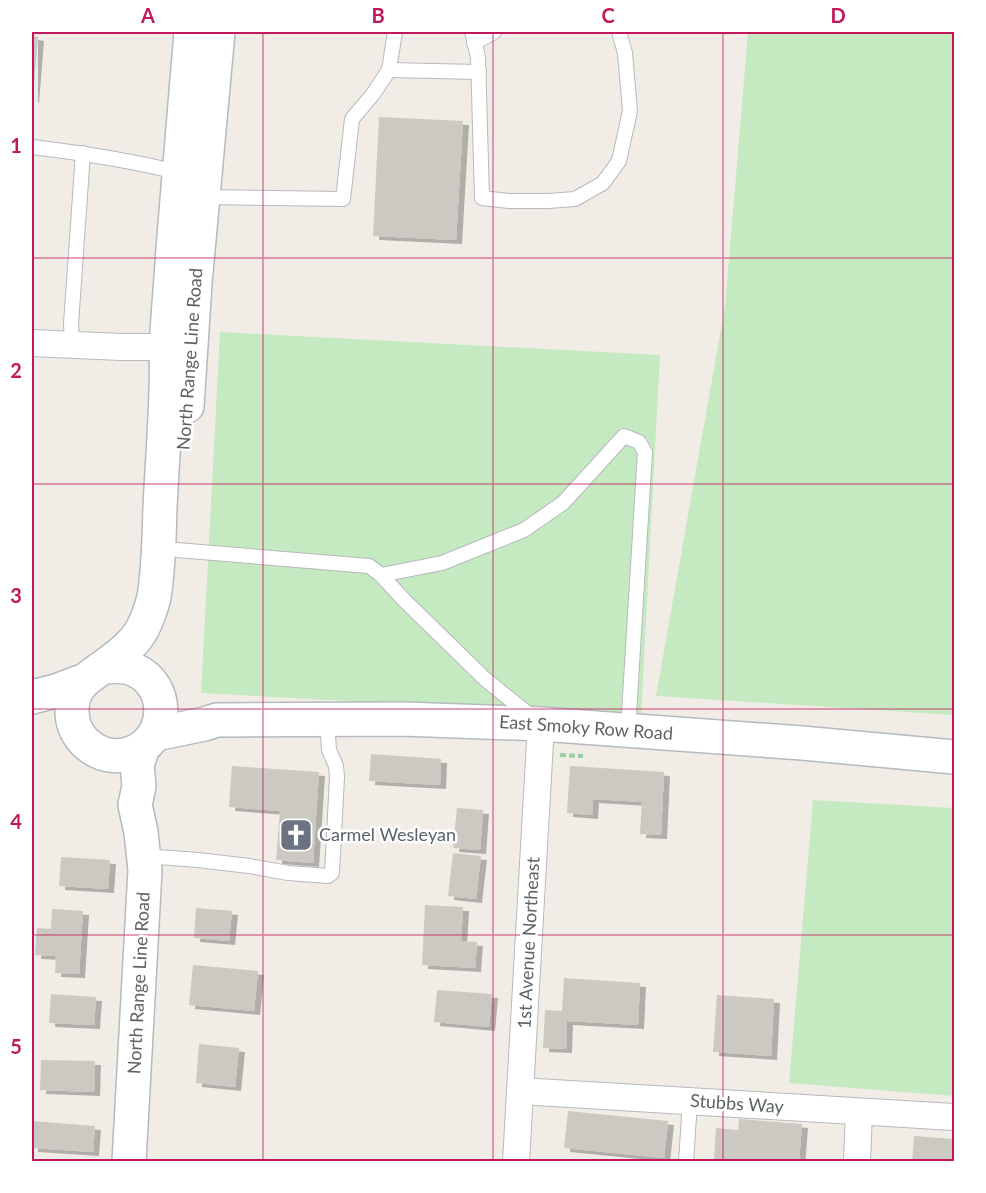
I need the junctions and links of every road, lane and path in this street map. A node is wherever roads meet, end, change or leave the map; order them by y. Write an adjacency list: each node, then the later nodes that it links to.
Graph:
1 (191, 32): 11 (main road, North Range Line Road)
2 (218, 32): 11 (main road, North Range Line Road)
3 (395, 32): 7 (lane)
4 (494, 32): 6 (lane)
5 (619, 32): 8 (lane)
6 (473, 37): 8 (lane)
7 (389, 70): 8 (lane); 11 (lane)
8 (479, 72)
9 (32, 147): 10 (lane)
10 (82, 153): 11 (lane); 13 (lane)
11 (191, 185): 14 (main road, North Range Line Road)
12 (32, 343): 13 (street)
13 (72, 344): 14 (street)
14 (178, 347): 15 (main road, North Range Line Road); 17 (main road, North Range Line Road)
15 (177, 550): 16 (lane); 18 (main road, North Range Line Road)
16 (381, 575): 23 (lane); 24 (lane)
17 (93, 674): 18 (main road); 19 (main road); 26 (main road)
18 (155, 689): 22 (main road, East Smoky Row Road); 25 (main road)
19 (32, 697)
20 (32, 708): 26 (main road)
21 (327, 719): 22 (main road, East Smoky Row Road); 23 (main road, East Smoky Row Road); 29 (lane)
22 (218, 720): 25 (main road, East Smoky Row Road)
23 (541, 724): 24 (main road, East Smoky Row Road); 30 (street, 1st Avenue Northeast)
24 (628, 730): 27 (main road, East Smoky Row Road)
25 (150, 740): 26 (main road); 28 (main road, North Range Line Road)
26 (88, 743): 28 (main road, North Range Line Road)
27 (954, 757)
28 (135, 805): 29 (main road, North Range Line Road)
29 (144, 856): 34 (main road, North Range Line Road)
30 (520, 1091): 31 (street, Stubbs Way); 35 (street, 1st Avenue Northeast)
31 (690, 1101): 32 (street, Stubbs Way); 36 (lane)
32 (860, 1112): 33 (street, Stubbs Way); 37 (street)
33 (954, 1118)
34 (129, 1161)
35 (516, 1161)
36 (686, 1161)
37 (856, 1161)

